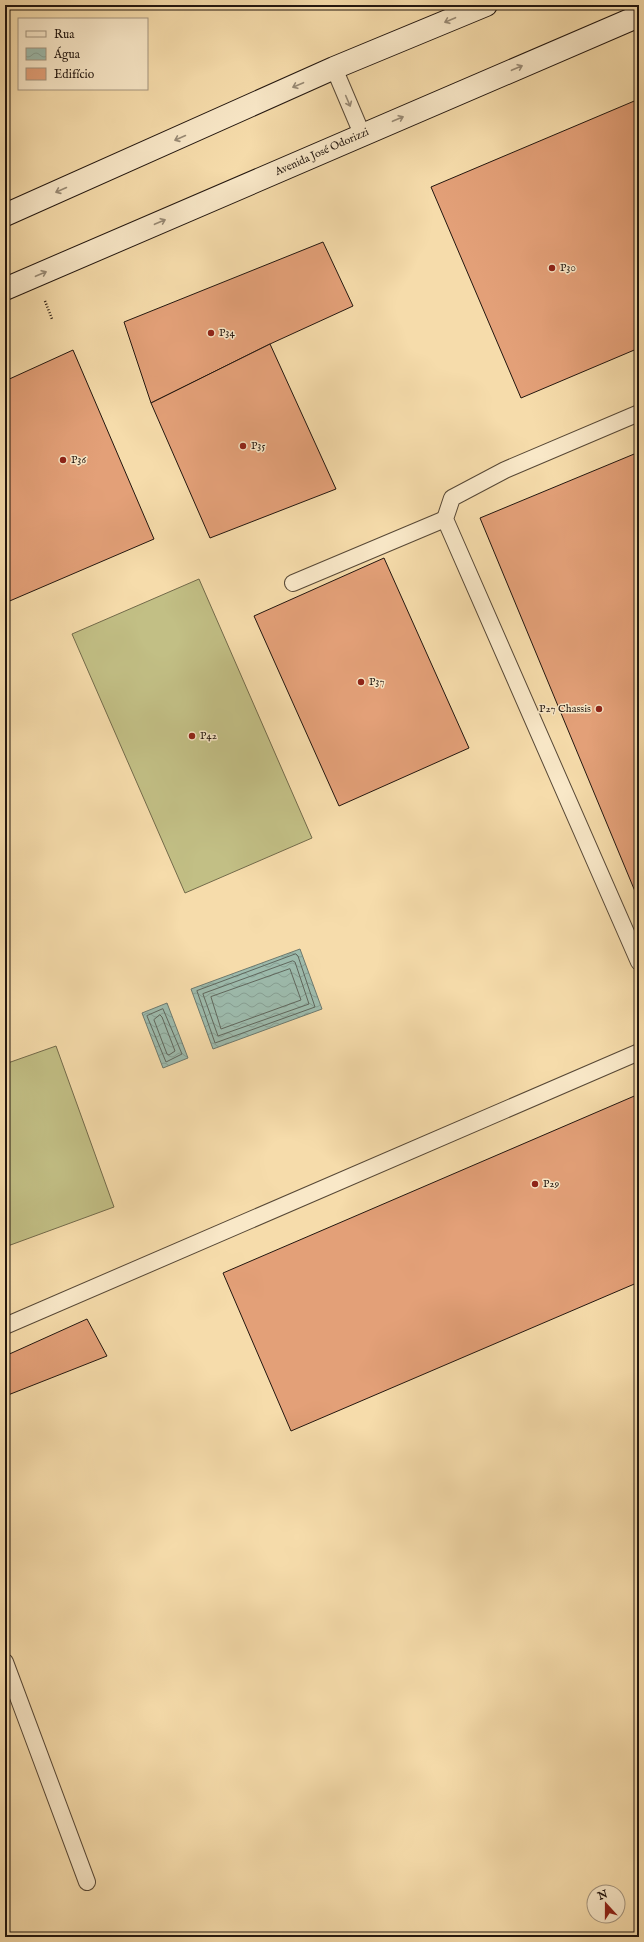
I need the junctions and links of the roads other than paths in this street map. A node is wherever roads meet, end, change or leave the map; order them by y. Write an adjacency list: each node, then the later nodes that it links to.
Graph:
1 (486, 5): 3 (main road, one-way to 3)
2 (639, 16): 4 (main road, Avenida José Odorizzi, one-way to 2)
3 (334, 68): 4 (lane, one-way to 4); 5 (main road, one-way to 5)
4 (362, 134): 6 (main road, Avenida José Odorizzi, one-way to 4)
5 (5, 215)
6 (5, 289)
7 (639, 414): 8 (lane)
8 (445, 518): 9 (lane); 10 (lane)
9 (293, 583)
10 (639, 962)
11 (639, 1052): 12 (lane)
12 (5, 1326)
13 (5, 1662): 14 (lane)
14 (87, 1882)

